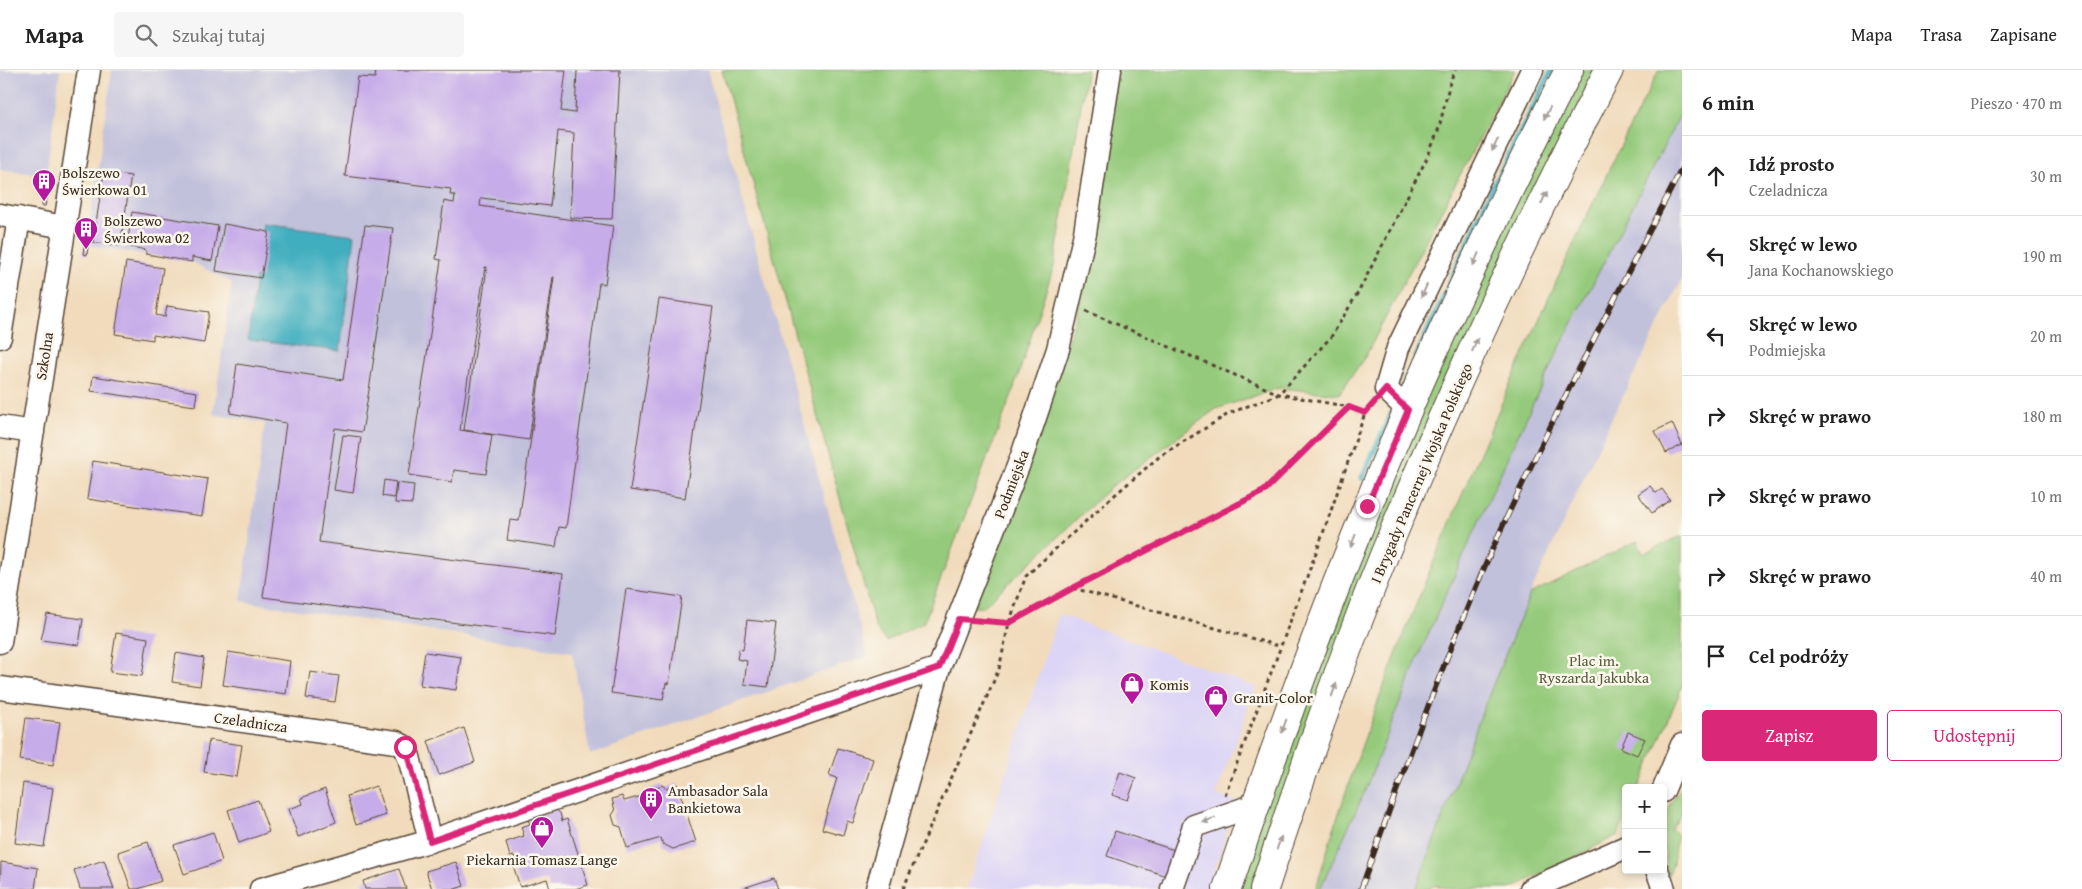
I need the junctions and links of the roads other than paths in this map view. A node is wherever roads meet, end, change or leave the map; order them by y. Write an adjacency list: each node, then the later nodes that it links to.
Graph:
1 (89, 70): 7 (street, Szkolna)
2 (1110, 70): 13 (street, Podmiejska)
3 (1532, 70): 9 (street, one-way to 9)
4 (1569, 70): 9 (main road, one-way to 9)
5 (1609, 70): 25 (main road, I Brygady Pancernej Wojska Polskiego, one-way to 5)
6 (9, 216): 7 (street); 8 (street)
7 (64, 227): 11 (street, Szkolna)
8 (0, 337)
9 (1408, 410): 17 (main road, one-way to 17)
10 (0, 426): 11 (street)
11 (33, 432): 12 (street, Szkolna)
12 (0, 642)
13 (939, 668): 18 (street); 22 (street, Podmiejska)
14 (0, 688): 18 (street, Czeladnicza)
15 (1680, 753): 16 (street)
16 (1666, 784)
17 (1255, 805): 23 (street, one-way to 23); 24 (main road)
18 (430, 841): 21 (street)
19 (1622, 849): 26 (street)
20 (1658, 874): 27 (street)
21 (261, 889)
22 (877, 889)
23 (1172, 889)
24 (1227, 889)
25 (1264, 889)
26 (1531, 889)
27 (1664, 889)

